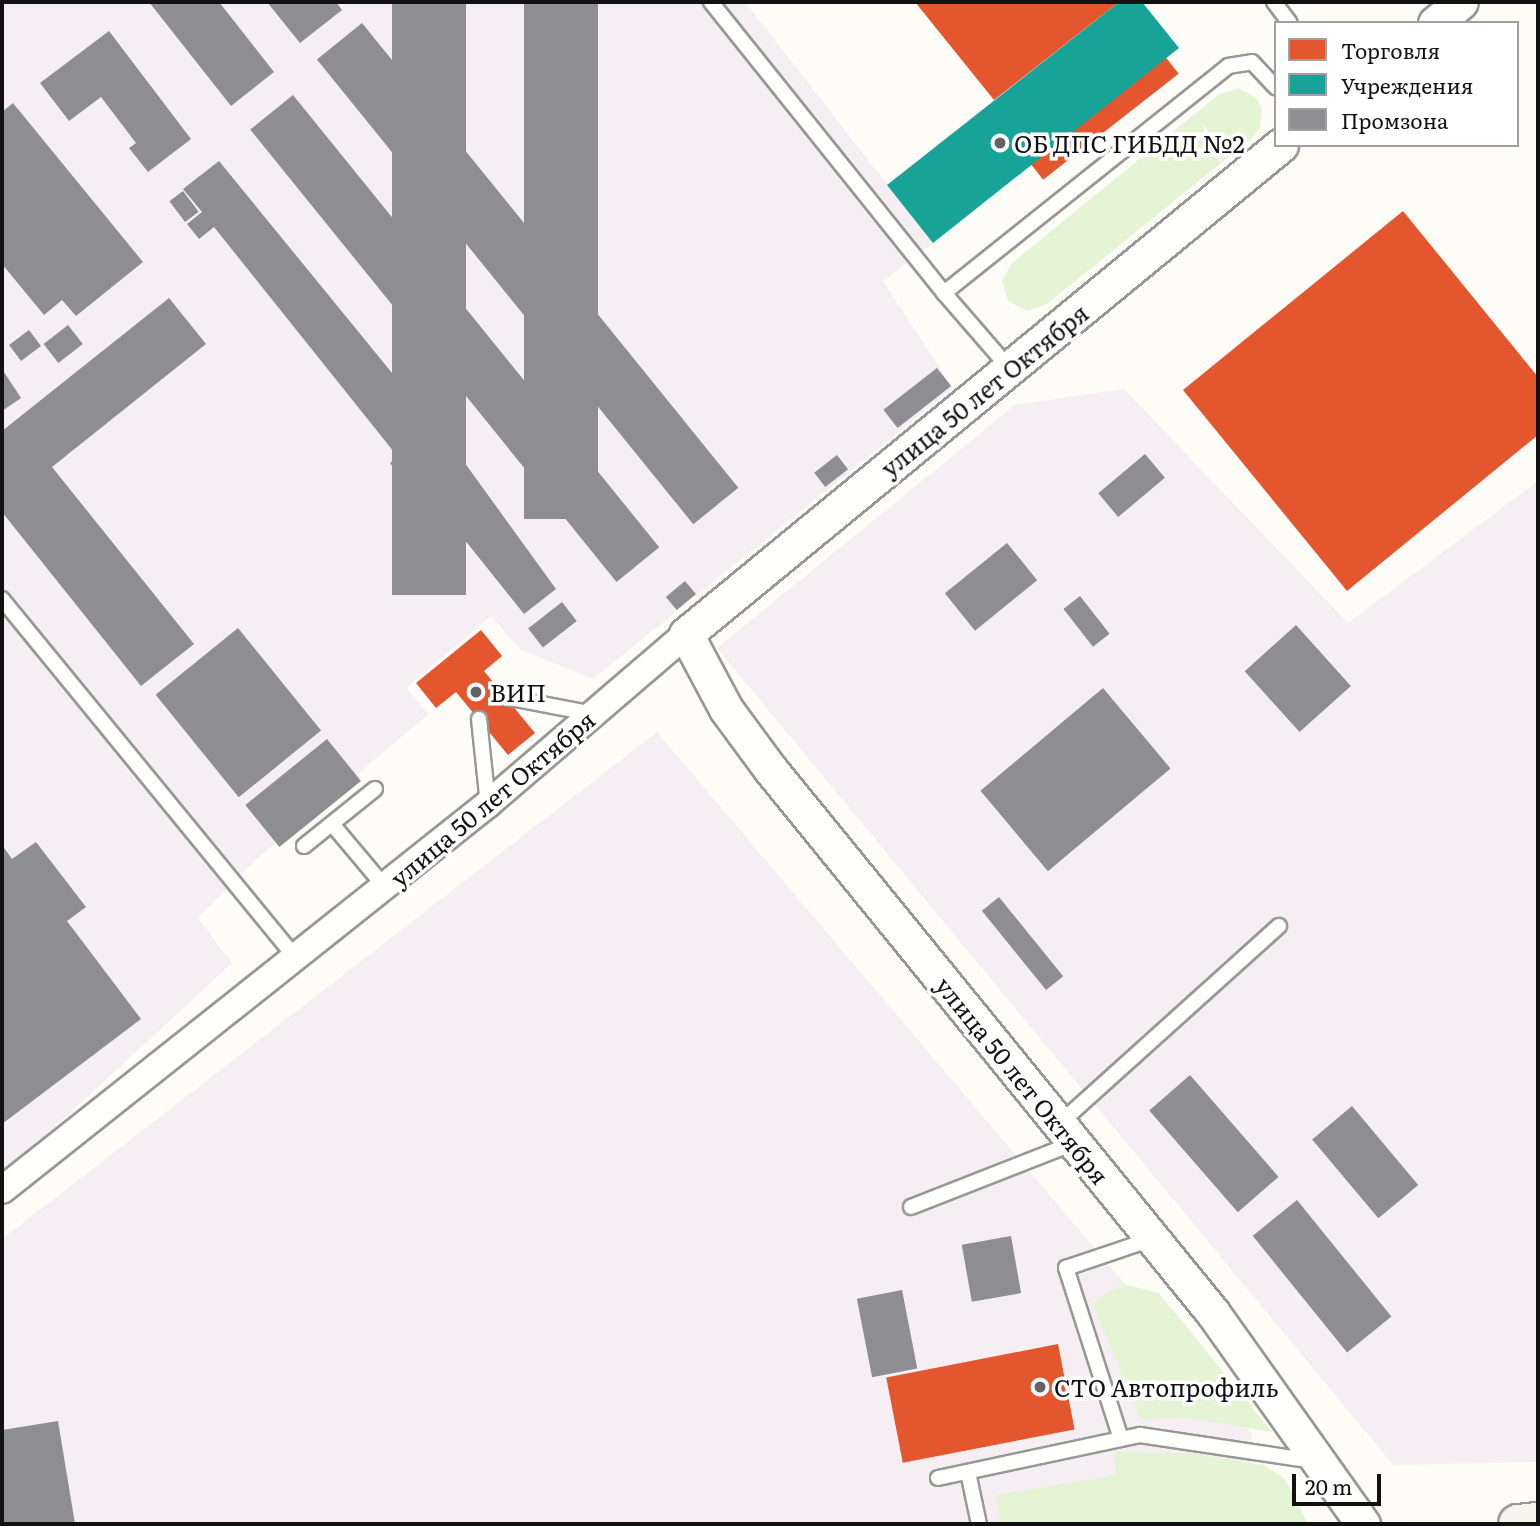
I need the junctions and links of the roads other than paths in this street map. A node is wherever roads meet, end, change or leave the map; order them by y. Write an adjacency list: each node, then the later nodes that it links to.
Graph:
1 (711, 2): 8 (lane)
2 (1274, 2): 4 (lane)
3 (1461, 2): 5 (street)
4 (1288, 21)
5 (1437, 21)
6 (1274, 86): 8 (lane)
7 (1279, 147): 9 (street, улица 50 лет Октября)
8 (944, 293): 9 (lane)
9 (1009, 369): 11 (street, улица 50 лет Октября)
10 (2, 599): 21 (lane)
11 (686, 634): 13 (street, улица 50 лет Октября); 22 (street, улица 50 лет Октября)
12 (505, 697): 13 (lane)
13 (594, 714): 16 (street, улица 50 лет Октября)
14 (479, 719): 16 (lane)
15 (375, 789): 17 (lane)
16 (488, 804): 19 (street, улица 50 лет Октября)
17 (332, 824): 18 (lane); 19 (lane)
18 (304, 846)
19 (384, 886): 21 (street, улица 50 лет Октября)
20 (1279, 926): 22 (lane)
21 (295, 957): 23 (street, улица 50 лет Октября)
22 (1067, 1133): 24 (lane); 25 (street, улица 50 лет Октября)
23 (2, 1190)
24 (911, 1207)
25 (1153, 1239): 26 (lane); 27 (street, улица 50 лет Октября)
26 (1121, 1440): 27 (lane); 28 (lane)
27 (1319, 1462): 32 (street, улица 50 лет Октября)
28 (968, 1472): 29 (lane); 31 (lane)
29 (938, 1478)
30 (1538, 1522): 33 (main road)
31 (979, 1524)
32 (1363, 1524)
33 (1518, 1524)

